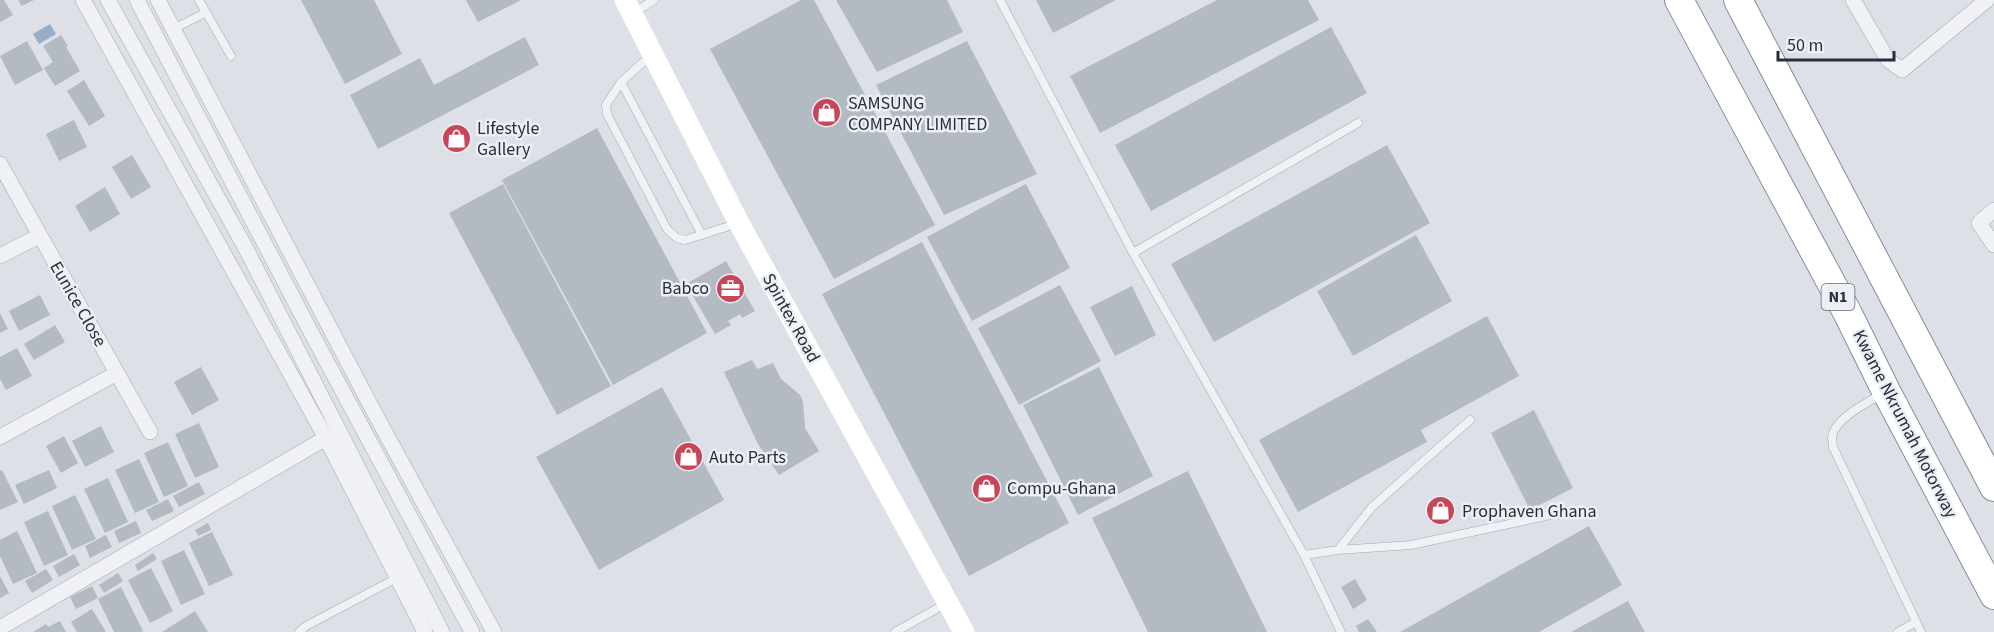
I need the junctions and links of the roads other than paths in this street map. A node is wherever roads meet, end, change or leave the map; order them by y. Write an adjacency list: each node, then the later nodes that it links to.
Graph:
1 (83, 0): 32 (street)
2 (108, 0): 45 (street)
3 (137, 0): 46 (street)
4 (158, 0): 14 (street)
5 (199, 0): 13 (lane)
6 (654, 0): 12 (lane)
7 (1000, 0): 25 (lane)
8 (1679, 0): 28 (highway, Kwame Nkrumah Motorway / N1)
9 (1738, 0): 33 (highway)
10 (1853, 0): 11 (street)
11 (1987, 0)
12 (628, 7): 15 (main road, Spintex Road)
13 (205, 12): 14 (lane); 16 (lane)
14 (173, 29): 47 (street)
15 (652, 54): 17 (lane); 21 (main road, Spintex Road)
16 (231, 56)
17 (621, 82): 22 (lane); 22 (lane)
18 (1358, 123): 25 (lane)
19 (0, 164): 23 (street, Eunice Close)
20 (1994, 210): 24 (street)
21 (739, 223): 22 (lane); 39 (main road, Spintex Road)
22 (702, 235)
23 (39, 236): 26 (street); 27 (street, Eunice Close)
24 (1994, 245)
25 (1133, 253): 36 (lane)
26 (0, 256)
27 (117, 373): 30 (street, Eunice Close); 31 (street)
28 (1886, 391): 38 (highway, Kwame Nkrumah Motorway / N1); 40 (lane)
29 (1470, 420): 35 (lane)
30 (150, 432)
31 (0, 437)
32 (326, 438): 37 (street); 41 (street)
33 (1994, 488)
34 (1560, 513): 35 (lane)
35 (1338, 550): 36 (lane)
36 (1304, 555): 49 (lane)
37 (397, 578): 43 (lane); 44 (street)
38 (1994, 595)
39 (948, 602): 42 (lane); 48 (main road, Spintex Road)
40 (1916, 622): 50 (lane); 51 (lane)
41 (0, 628)
42 (901, 630)
43 (299, 632)
44 (424, 632)
45 (442, 632)
46 (472, 632)
47 (494, 632)
48 (964, 632)
49 (1341, 632)
50 (1898, 632)
51 (1921, 632)

